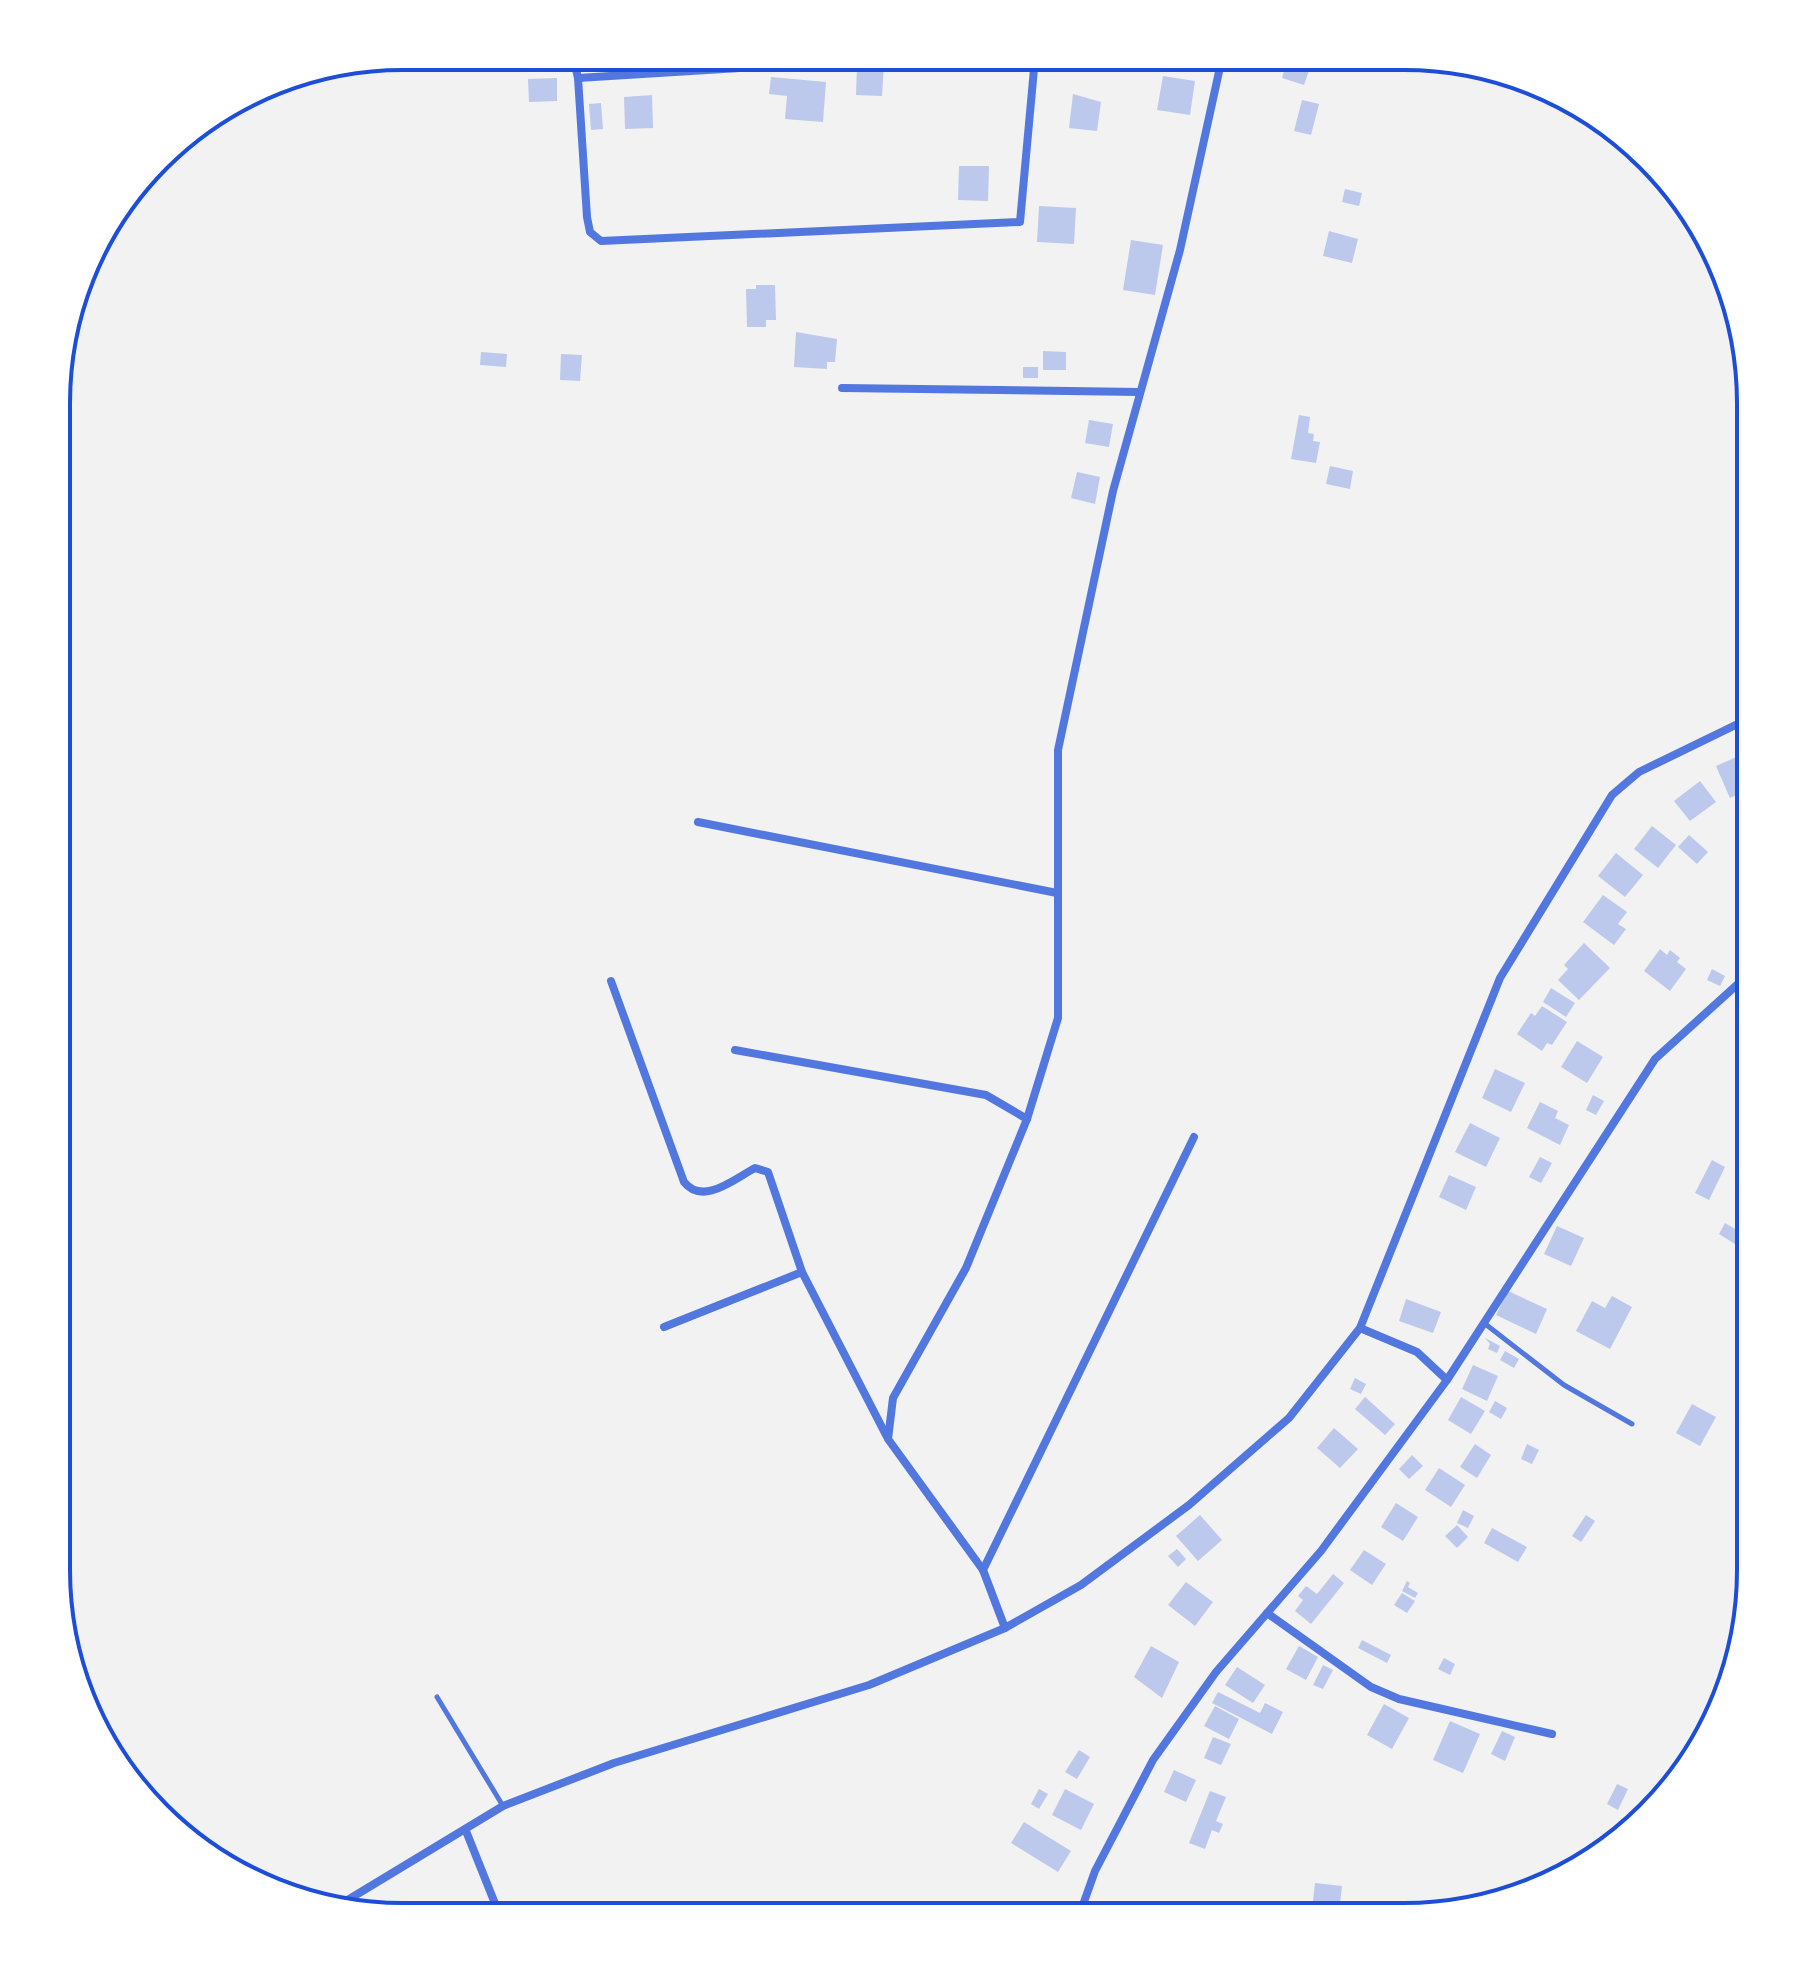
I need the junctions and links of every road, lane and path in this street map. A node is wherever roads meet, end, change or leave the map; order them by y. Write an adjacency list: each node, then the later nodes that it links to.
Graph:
1 (576, 70): 5 (street)
2 (708, 70): 5 (street)
3 (1034, 70): 5 (street)
4 (1219, 70): 7 (street)
5 (578, 78)
6 (842, 388): 7 (street)
7 (1139, 392): 10 (street)
8 (1737, 724): 19 (street)
9 (698, 822): 10 (street)
10 (1057, 893): 14 (street)
11 (611, 981): 16 (street)
12 (1737, 985): 17 (street)
13 (735, 1050): 14 (street)
14 (1027, 1119): 22 (street)
15 (1194, 1137): 23 (street)
16 (802, 1272): 18 (street); 22 (street)
17 (1484, 1323): 20 (street); 21 (lane)
18 (664, 1327)
19 (1360, 1328): 20 (street); 25 (street)
20 (1447, 1380): 24 (street)
21 (1632, 1424)
22 (888, 1439): 23 (street)
23 (983, 1570): 25 (street)
24 (1267, 1613): 27 (street); 32 (street)
25 (1005, 1628): 28 (street)
26 (437, 1697): 28 (lane)
27 (1552, 1734)
28 (503, 1806): 29 (street)
29 (466, 1831): 30 (street); 31 (street)
30 (350, 1899)
31 (495, 1903)
32 (1084, 1903)

